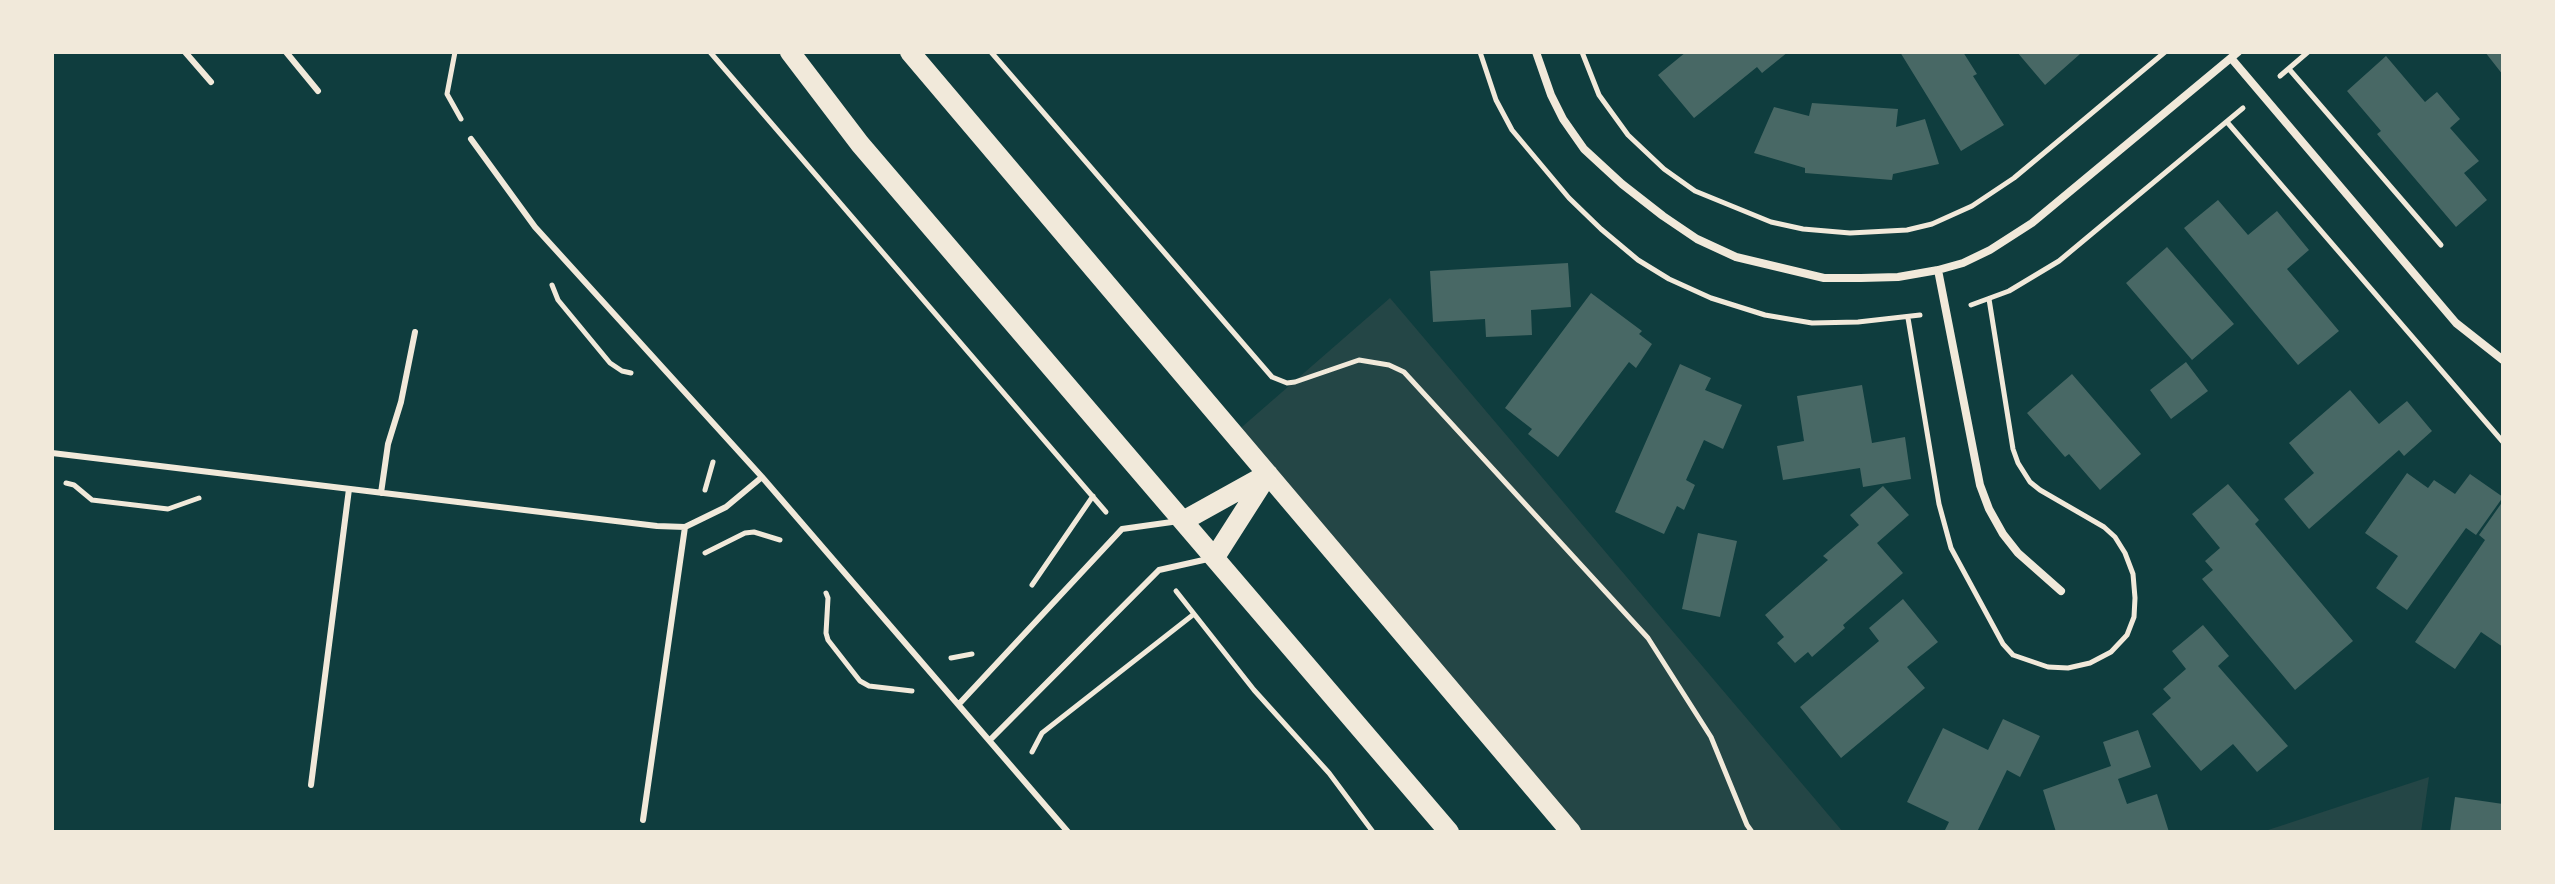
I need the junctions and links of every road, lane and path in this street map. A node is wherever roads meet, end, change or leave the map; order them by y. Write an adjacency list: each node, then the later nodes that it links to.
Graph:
1 (185, 52): 15 (lane)
2 (286, 52): 16 (lane)
3 (455, 52): 19 (path)
4 (710, 52): 34 (path)
5 (790, 52): 36 (main road)
6 (910, 52): 30 (main road)
7 (991, 52): 54 (path)
8 (1536, 52): 21 (street)
9 (1582, 52): 10 (path)
10 (2165, 52)
11 (2308, 52): 13 (path)
12 (2235, 55): 21 (street); 25 (street)
13 (2289, 69): 14 (path); 20 (path)
14 (2280, 76)
15 (211, 82)
16 (318, 91)
17 (2244, 107): 18 (path)
18 (2227, 122): 23 (path); 27 (path)
19 (471, 139): 31 (lane)
20 (2441, 245)
21 (1938, 270): 42 (street)
22 (551, 281): 26 (path)
23 (1968, 306)
24 (415, 332): 33 (lane)
25 (2503, 360)
26 (638, 376)
27 (2503, 442)
28 (52, 453): 32 (lane)
29 (711, 458): 35 (path)
30 (1268, 474): 36 (main road); 40 (main road); 53 (main road)
31 (762, 477): 35 (lane); 45 (lane)
32 (349, 489): 33 (lane); 48 (lane)
33 (381, 493): 37 (lane)
34 (1093, 496): 38 (path); 43 (path)
35 (713, 515): 37 (lane); 39 (path)
36 (1183, 521): 38 (lane); 40 (main road)
37 (685, 527): 49 (lane)
38 (1122, 529): 46 (lane)
39 (724, 543)
40 (1215, 557): 41 (lane); 52 (main road)
41 (1159, 570): 47 (lane); 51 (path)
42 (2061, 591)
43 (1024, 597)
44 (981, 652): 45 (path)
45 (933, 673): 46 (lane)
46 (959, 704): 47 (lane)
47 (990, 740): 50 (lane)
48 (311, 785)
49 (643, 820)
50 (1068, 832)
51 (1373, 832)
52 (1449, 832)
53 (1571, 832)
54 (1752, 832)

